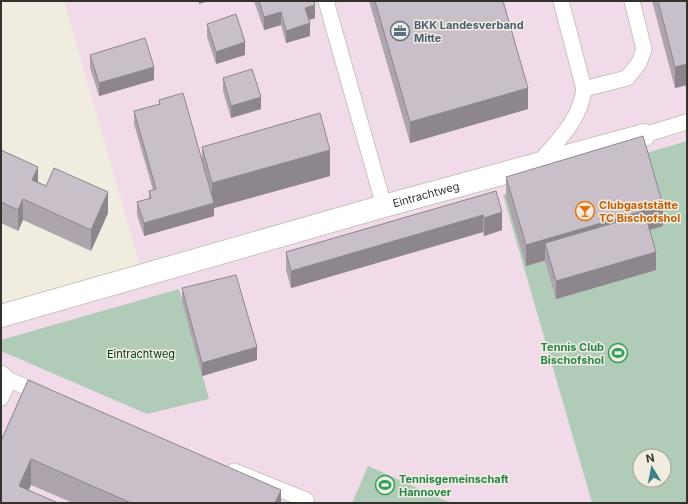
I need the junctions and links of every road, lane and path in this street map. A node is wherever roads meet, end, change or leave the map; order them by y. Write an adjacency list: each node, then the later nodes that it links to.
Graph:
1 (326, 1): 8 (lane)
2 (561, 1): 4 (lane)
3 (632, 1): 4 (lane)
4 (584, 89): 7 (lane)
5 (687, 122): 6 (lane)
6 (644, 135): 7 (street, Eintrachtweg)
7 (537, 165): 8 (street, Eintrachtweg)
8 (384, 206): 9 (street, Eintrachtweg)
9 (1, 316)
10 (5, 376): 11 (lane); 12 (lane)
11 (1, 398)
12 (60, 400)
13 (219, 465): 14 (lane)
14 (305, 503)

